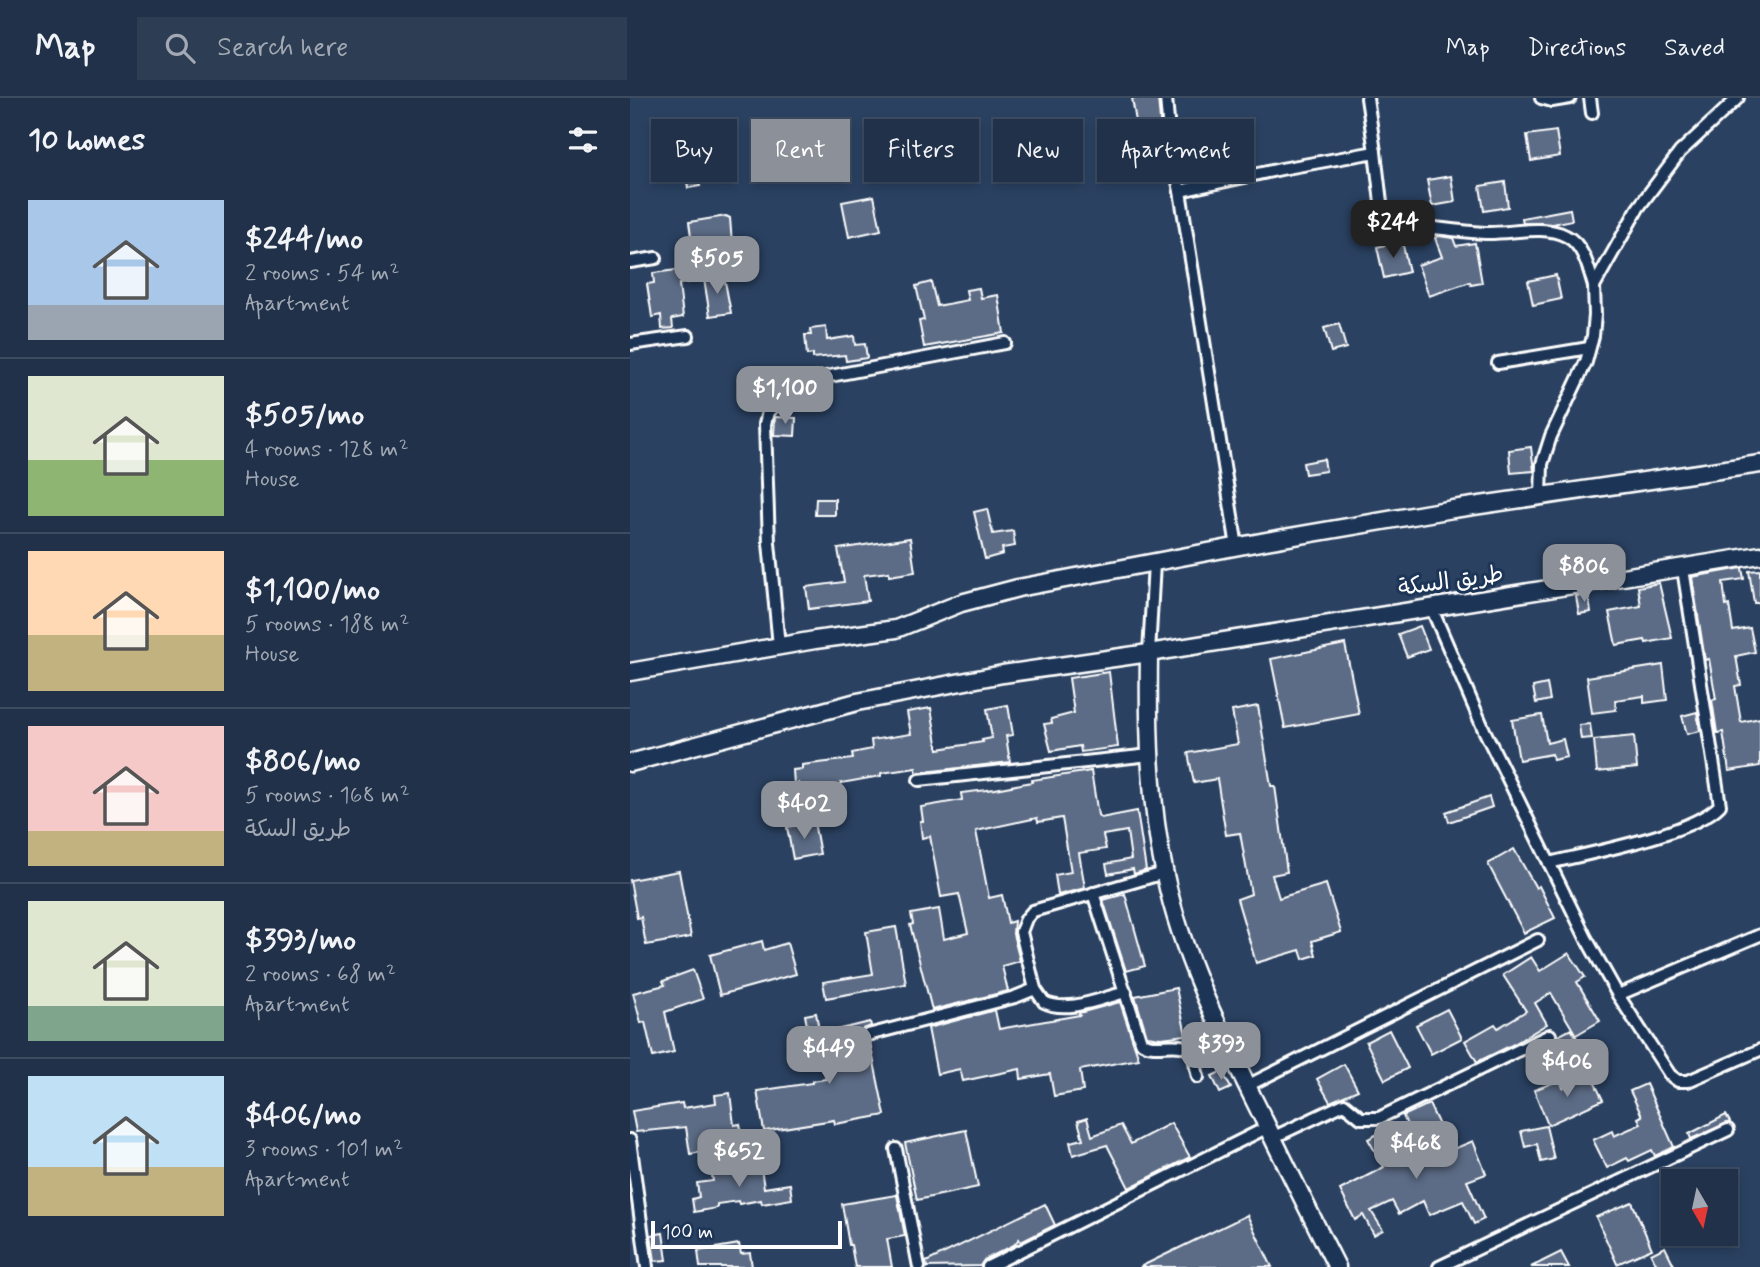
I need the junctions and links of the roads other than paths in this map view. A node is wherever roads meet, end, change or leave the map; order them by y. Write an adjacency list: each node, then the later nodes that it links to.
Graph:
1 (1167, 98): 9 (street)
2 (1367, 98): 8 (street)
3 (1541, 98): 4 (street)
4 (1570, 98)
5 (1590, 98): 7 (street)
6 (1738, 98): 12 (street)
7 (1592, 113)
8 (1375, 152): 9 (street); 12 (street)
9 (1181, 191): 20 (street)
10 (656, 258): 11 (street)
11 (630, 262)
12 (1594, 286): 16 (street)
13 (688, 336): 15 (street)
14 (1005, 343): 25 (street)
15 (630, 344)
16 (1590, 348): 17 (street); 19 (street)
17 (1498, 363)
18 (1760, 464): 19 (main road)
19 (1541, 495): 20 (main road)
20 (1237, 547): 22 (main road)
21 (1760, 555): 23 (main road, طريق السكة)
22 (1154, 563): 25 (main road); 26 (street)
23 (1683, 569): 24 (main road, طريق السكة); 31 (street)
24 (1431, 607): 26 (main road, طريق السكة); 31 (street)
25 (779, 646): 27 (main road)
26 (1149, 653): 28 (main road); 29 (main road, طريق السكة)
27 (630, 672)
28 (1150, 755): 30 (street); 32 (main road)
29 (630, 763)
30 (919, 780)
31 (1549, 863): 38 (street)
32 (1164, 873): 33 (street); 43 (main road)
33 (1093, 893): 36 (street); 37 (street)
34 (1760, 935): 38 (street)
35 (1538, 940): 43 (street)
36 (1035, 989): 37 (street); 39 (street)
37 (1126, 992): 42 (street)
38 (1618, 995): 41 (street)
39 (868, 1035)
40 (1550, 1035): 45 (street)
41 (1760, 1050)
42 (1198, 1077)
43 (1247, 1086): 45 (main road)
44 (1728, 1130): 52 (street)
45 (1270, 1133): 50 (street); 51 (main road)
46 (630, 1140): 48 (street)
47 (896, 1149): 49 (street)
48 (647, 1267)
49 (919, 1267)
50 (988, 1267)
51 (1337, 1267)
52 (1439, 1267)

